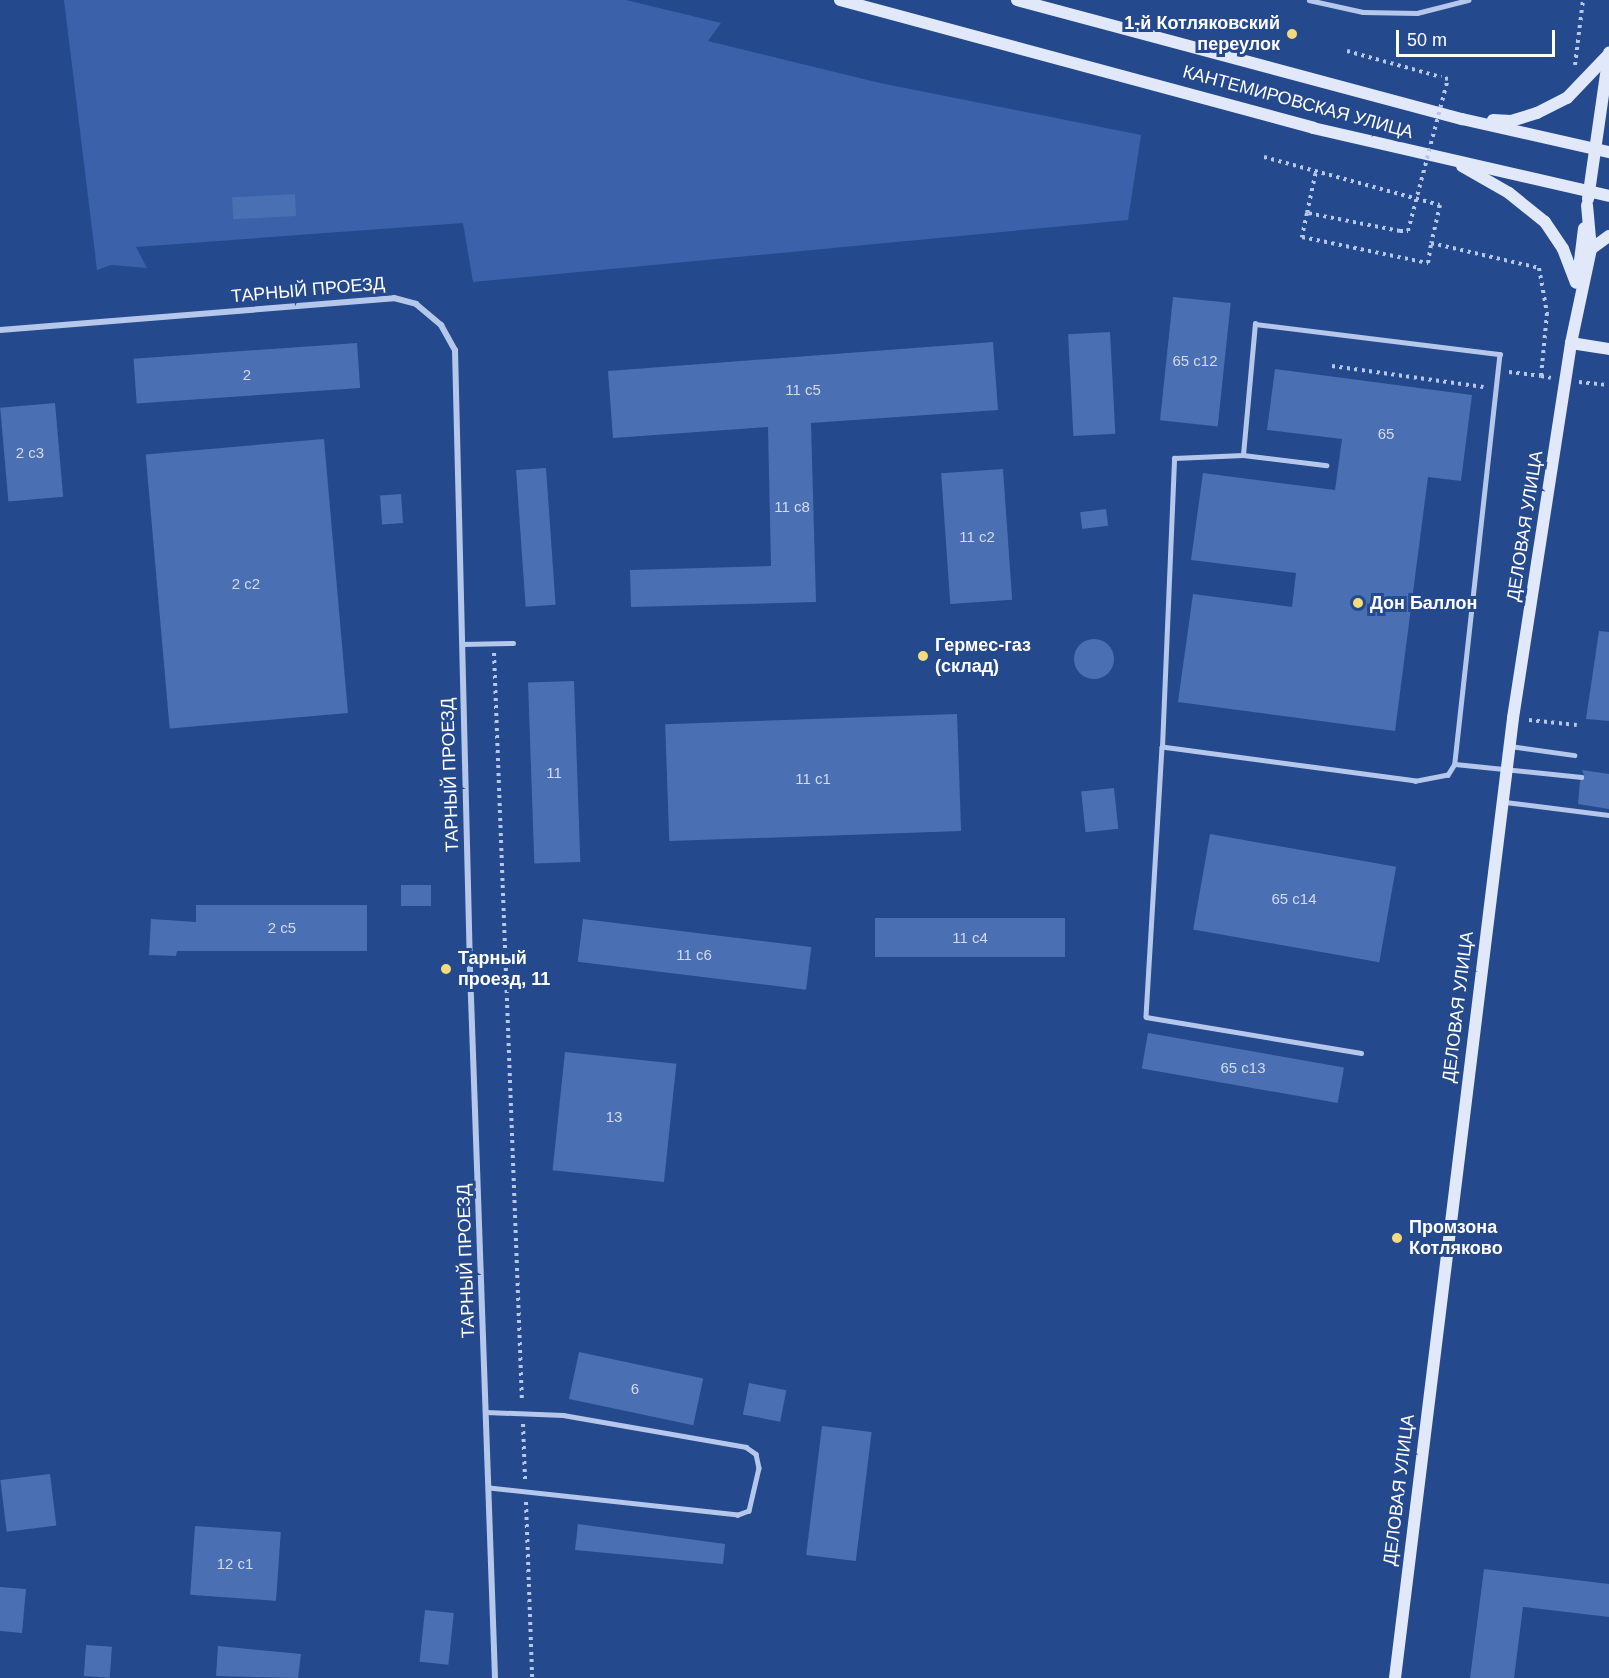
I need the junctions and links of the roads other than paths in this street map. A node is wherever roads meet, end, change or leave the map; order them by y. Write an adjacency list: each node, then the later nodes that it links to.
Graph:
1 (840, 0): 9 (street, КАНТЕМИРОВСКАЯ УЛИЦА)
2 (1017, 0): 6 (street, КАНТЕМИРОВСКАЯ УЛИЦА)
3 (1309, 0): 4 (lane)
4 (1468, 0)
5 (1609, 54): 6 (street); 7 (street)
6 (1462, 119): 7 (street, КАНТЕМИРОВСКАЯ УЛИЦА)
7 (1595, 149): 8 (street, КАНТЕМИРОВСКАЯ УЛИЦА); 10 (street)
8 (1609, 152)
9 (1451, 160): 10 (street, КАНТЕМИРОВСКАЯ УЛИЦА); 15 (street)
10 (1590, 192): 11 (street, КАНТЕМИРОВСКАЯ УЛИЦА); 12 (street)
11 (1609, 196)
12 (1587, 205): 14 (street); 15 (street)
13 (1609, 236): 14 (street)
14 (1591, 249): 17 (street)
15 (1576, 284): 17 (street)
16 (0, 330): 22 (street, ТАРНЫЙ ПРОЕЗД)
17 (1572, 344): 18 (street); 23 (street, ДЕЛОВАЯ УЛИЦА)
18 (1609, 349)
19 (1243, 455): 20 (lane); 24 (lane); 26 (lane)
20 (1326, 465)
21 (513, 643): 22 (lane)
22 (462, 644): 32 (street, ТАРНЫЙ ПРОЕЗД)
23 (1510, 746): 25 (lane); 27 (street, ДЕЛОВАЯ УЛИЦА)
24 (1162, 747): 26 (lane); 31 (lane)
25 (1574, 756)
26 (1455, 764): 27 (lane)
27 (1507, 769): 28 (lane); 29 (street, ДЕЛОВАЯ УЛИЦА)
28 (1581, 777)
29 (1503, 802): 30 (lane); 35 (street, ДЕЛОВАЯ УЛИЦА)
30 (1609, 815)
31 (1361, 1053)
32 (486, 1412): 33 (street, ТАРНЫЙ ПРОЕЗД); 33 (lane)
33 (489, 1488): 34 (street, ТАРНЫЙ ПРОЕЗД)
34 (495, 1678)
35 (1395, 1678)

